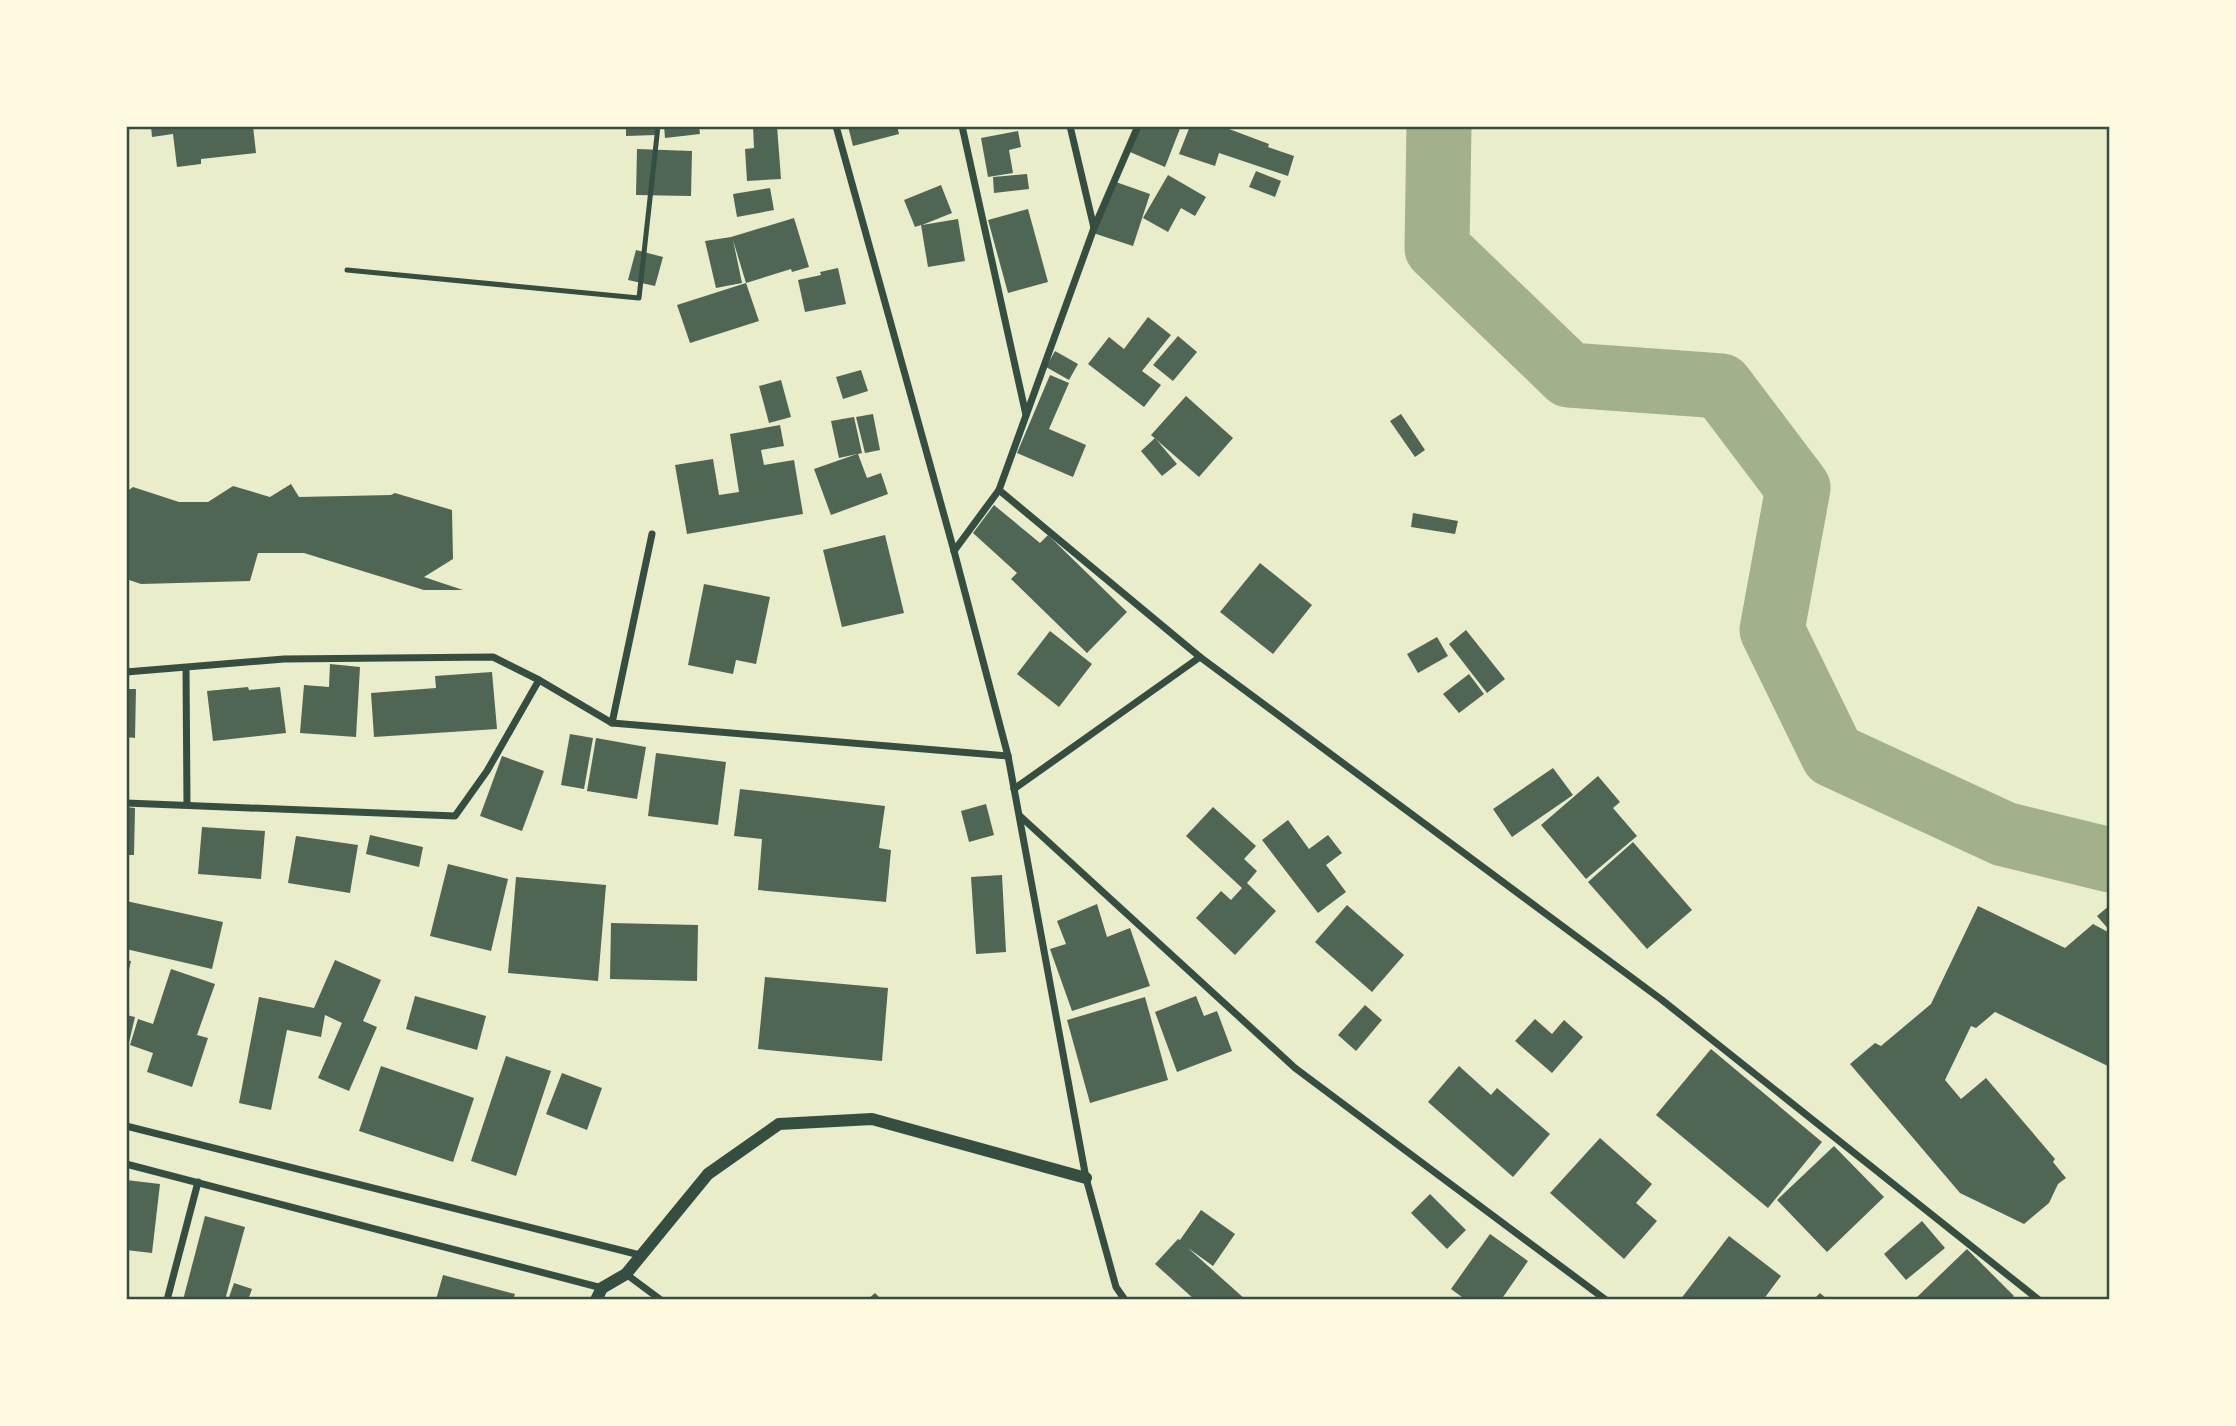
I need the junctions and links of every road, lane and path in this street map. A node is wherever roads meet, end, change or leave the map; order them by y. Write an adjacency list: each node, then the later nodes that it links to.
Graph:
1 (658, 126): 7 (lane)
2 (836, 126): 11 (street)
3 (962, 126): 8 (street)
4 (1070, 126): 6 (street)
5 (1138, 126): 6 (street)
6 (1094, 228): 8 (street)
7 (347, 270)
8 (1026, 416): 9 (street)
9 (999, 490): 11 (street); 12 (street)
10 (652, 534): 16 (street)
11 (954, 551): 17 (street)
12 (1200, 657): 18 (street); 33 (street)
13 (186, 668): 14 (street); 15 (street); 20 (street)
14 (126, 672)
15 (539, 680): 16 (street); 20 (street)
16 (612, 723): 17 (street)
17 (1008, 756): 18 (street)
18 (1014, 789): 21 (street)
19 (126, 803): 20 (street)
20 (187, 806)
21 (1020, 816): 24 (street); 32 (street)
22 (126, 1126): 26 (street)
23 (126, 1164): 25 (street)
24 (1086, 1178): 26 (street); 31 (street)
25 (198, 1182): 28 (street); 29 (street)
26 (640, 1255): 27 (street)
27 (626, 1275): 28 (street); 30 (street)
28 (598, 1294)
29 (167, 1300)
30 (661, 1300)
31 (1125, 1300)
32 (1606, 1300)
33 (2039, 1300)

